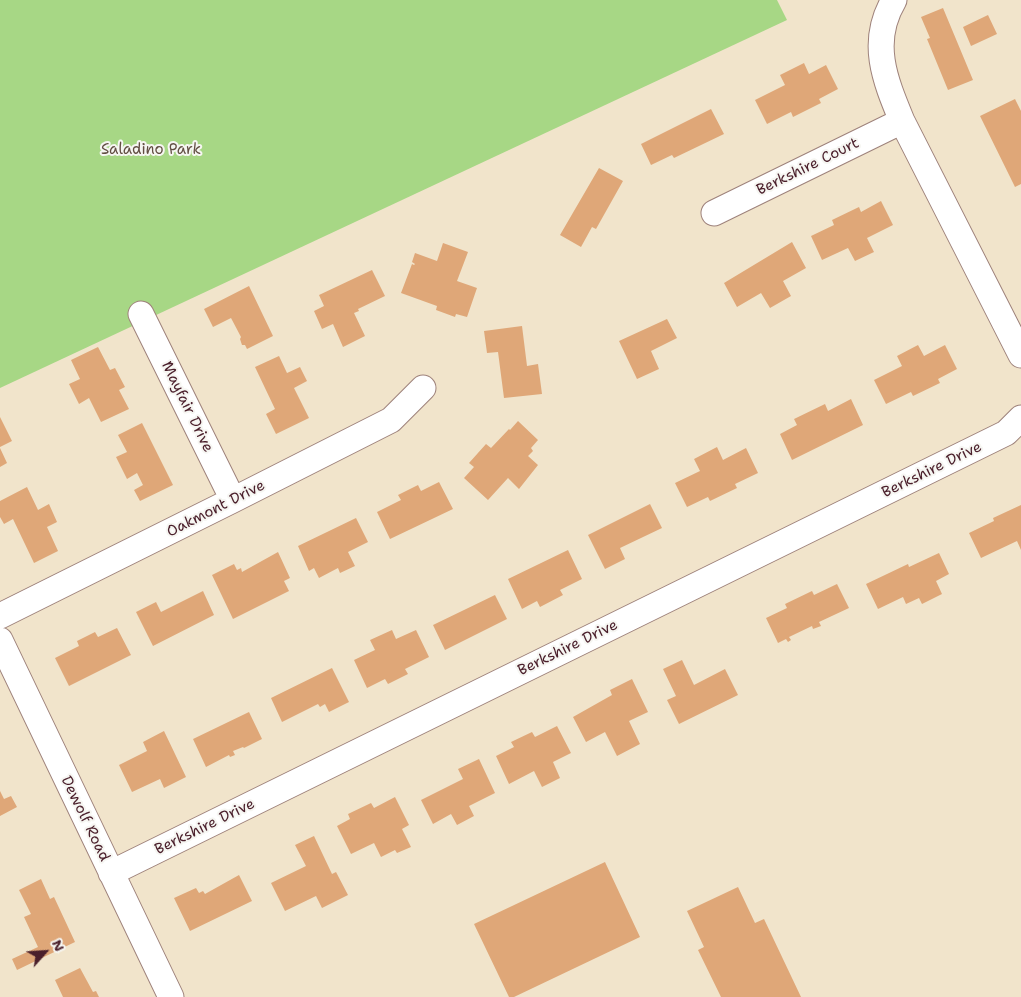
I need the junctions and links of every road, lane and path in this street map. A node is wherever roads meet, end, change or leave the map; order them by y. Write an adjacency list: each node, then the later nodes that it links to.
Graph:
1 (894, 0): 2 (street)
2 (902, 121): 3 (street, Berkshire Court); 5 (street)
3 (714, 213)
4 (141, 314): 8 (street, Mayfair Drive)
5 (1021, 355)
6 (423, 388): 8 (street, Oakmont Drive)
7 (1021, 418): 11 (street, Berkshire Drive)
8 (233, 500): 9 (street, Oakmont Drive)
9 (0, 616)
10 (0, 640): 11 (street, Dewolf Road)
11 (112, 873): 12 (street, Dewolf Road)
12 (171, 997)

